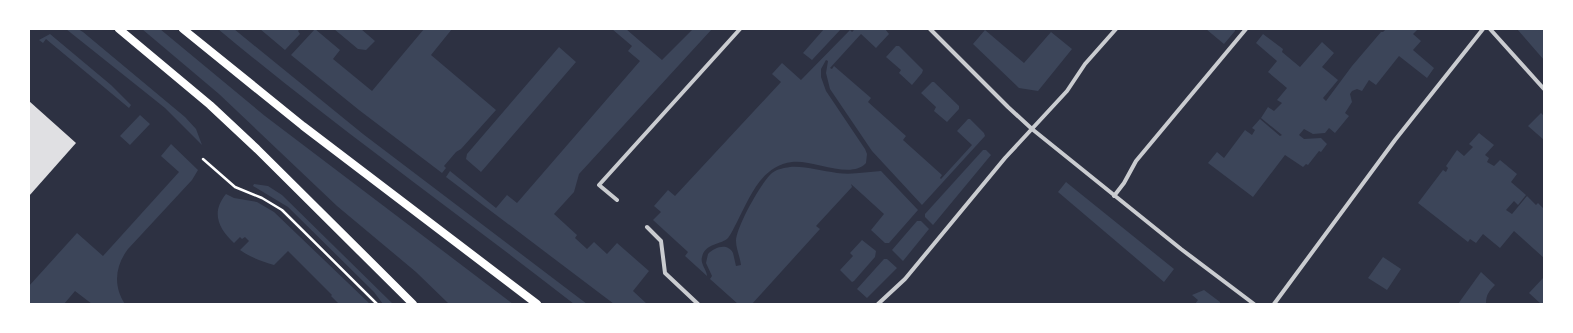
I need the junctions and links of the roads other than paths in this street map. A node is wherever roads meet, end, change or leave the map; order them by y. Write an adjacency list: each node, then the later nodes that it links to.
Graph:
1 (119, 29): 14 (main road)
2 (183, 29): 15 (main road)
3 (740, 29): 12 (street)
4 (930, 29): 10 (street)
5 (1116, 29): 10 (street)
6 (1246, 29): 11 (street)
7 (1483, 29): 19 (street)
8 (1490, 29): 9 (street)
9 (1544, 90)
10 (1032, 129): 11 (street); 17 (street)
11 (1114, 196): 18 (street)
12 (617, 200)
13 (647, 227): 16 (street)
14 (414, 304)
15 (537, 304)
16 (698, 304)
17 (878, 304)
18 (1254, 304)
19 (1274, 304)

